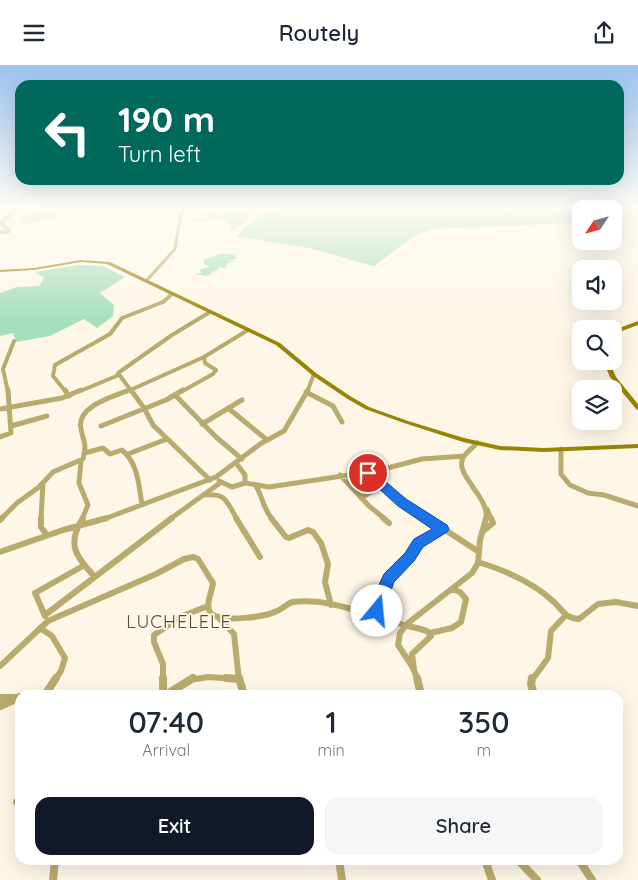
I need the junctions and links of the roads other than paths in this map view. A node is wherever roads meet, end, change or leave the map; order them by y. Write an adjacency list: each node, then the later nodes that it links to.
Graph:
1 (176, 246): 3 (street)
2 (0, 271): 3 (main road)
3 (146, 281): 4 (main road)
4 (172, 294): 5 (main road); 18 (street)
5 (210, 312): 8 (main road); 14 (street)
6 (638, 323): 7 (main road)
7 (622, 329)
8 (248, 330): 10 (street); 13 (main road)
9 (14, 341): 11 (street)
10 (204, 357): 15 (street); 17 (street)
11 (2, 366): 20 (street)
12 (610, 370): 23 (main road)
13 (314, 374): 16 (street); 33 (main road)
14 (119, 375): 15 (street); 18 (street)
15 (132, 390): 21 (street); 36 (street)
16 (306, 392): 26 (street); 32 (street)
17 (176, 395): 21 (street); 27 (street)
18 (69, 396): 20 (street)
19 (242, 400): 22 (street)
20 (10, 406): 24 (street); 28 (street)
21 (144, 408): 29 (street); 31 (street)
22 (228, 408): 27 (street); 32 (street)
23 (638, 408)
24 (0, 409)
25 (47, 416): 28 (street)
26 (342, 422)
27 (202, 424): 39 (street)
28 (11, 426): 30 (street)
29 (101, 426)
30 (0, 437)
31 (167, 439): 37 (street); 45 (street)
32 (267, 440): 39 (street)
33 (477, 443): 35 (main road); 38 (street)
34 (638, 446): 35 (main road)
35 (561, 449): 54 (street)
36 (85, 453): 37 (street); 40 (street)
37 (128, 454): 53 (street)
38 (464, 456): 42 (street); 61 (street)
39 (242, 459): 41 (street)
40 (81, 461): 46 (street); 57 (street)
41 (236, 463): 44 (street); 48 (street)
42 (368, 473): 43 (street); 49 (street)
43 (340, 475): 50 (street); 52 (street)
44 (216, 477): 45 (street); 47 (street)
45 (210, 480): 53 (street)
46 (43, 483): 55 (street); 59 (street)
47 (220, 483): 48 (street); 51 (street)
48 (245, 483): 50 (street)
49 (382, 485): 52 (street); 58 (street)
50 (256, 486): 67 (street)
51 (204, 495): 62 (street); 65 (street)
52 (361, 498): 56 (street)
53 (142, 505): 57 (street)
54 (638, 506)
55 (0, 520)
56 (389, 523)
57 (78, 526): 59 (street); 64 (street)
58 (442, 529): 61 (street); 71 (street)
59 (47, 535): 60 (street)
60 (0, 552)
61 (479, 552): 63 (street)
62 (260, 557)
63 (478, 562): 66 (street); 70 (street)
64 (83, 565): 65 (street); 73 (street)
65 (95, 577): 73 (street)
66 (452, 589): 74 (street); 76 (street)
67 (331, 605): 71 (street); 72 (street)
68 (208, 606): 72 (street); 73 (street); 81 (street)
69 (638, 606): 70 (street)
70 (566, 615): 85 (street)
71 (374, 616): 74 (street)
72 (218, 617): 79 (street)
73 (46, 618): 75 (street)
74 (406, 626): 76 (street); 78 (street)
75 (40, 628): 77 (street); 80 (street)
76 (430, 633): 78 (street)
77 (0, 666)
78 (414, 669): 84 (street)
79 (239, 679): 82 (street); 83 (street)
80 (48, 690)
81 (164, 690)
82 (172, 690)
83 (242, 690)
84 (420, 690)
85 (533, 690)
86 (15, 697): 87 (street)
87 (0, 698)
88 (15, 699): 89 (street)
89 (0, 706)
90 (54, 865): 95 (street)
91 (340, 865): 96 (street)
92 (487, 865): 97 (street)
93 (523, 865): 98 (street)
94 (582, 865): 99 (street)
95 (53, 880)
96 (342, 880)
97 (492, 880)
98 (537, 880)
99 (592, 880)

